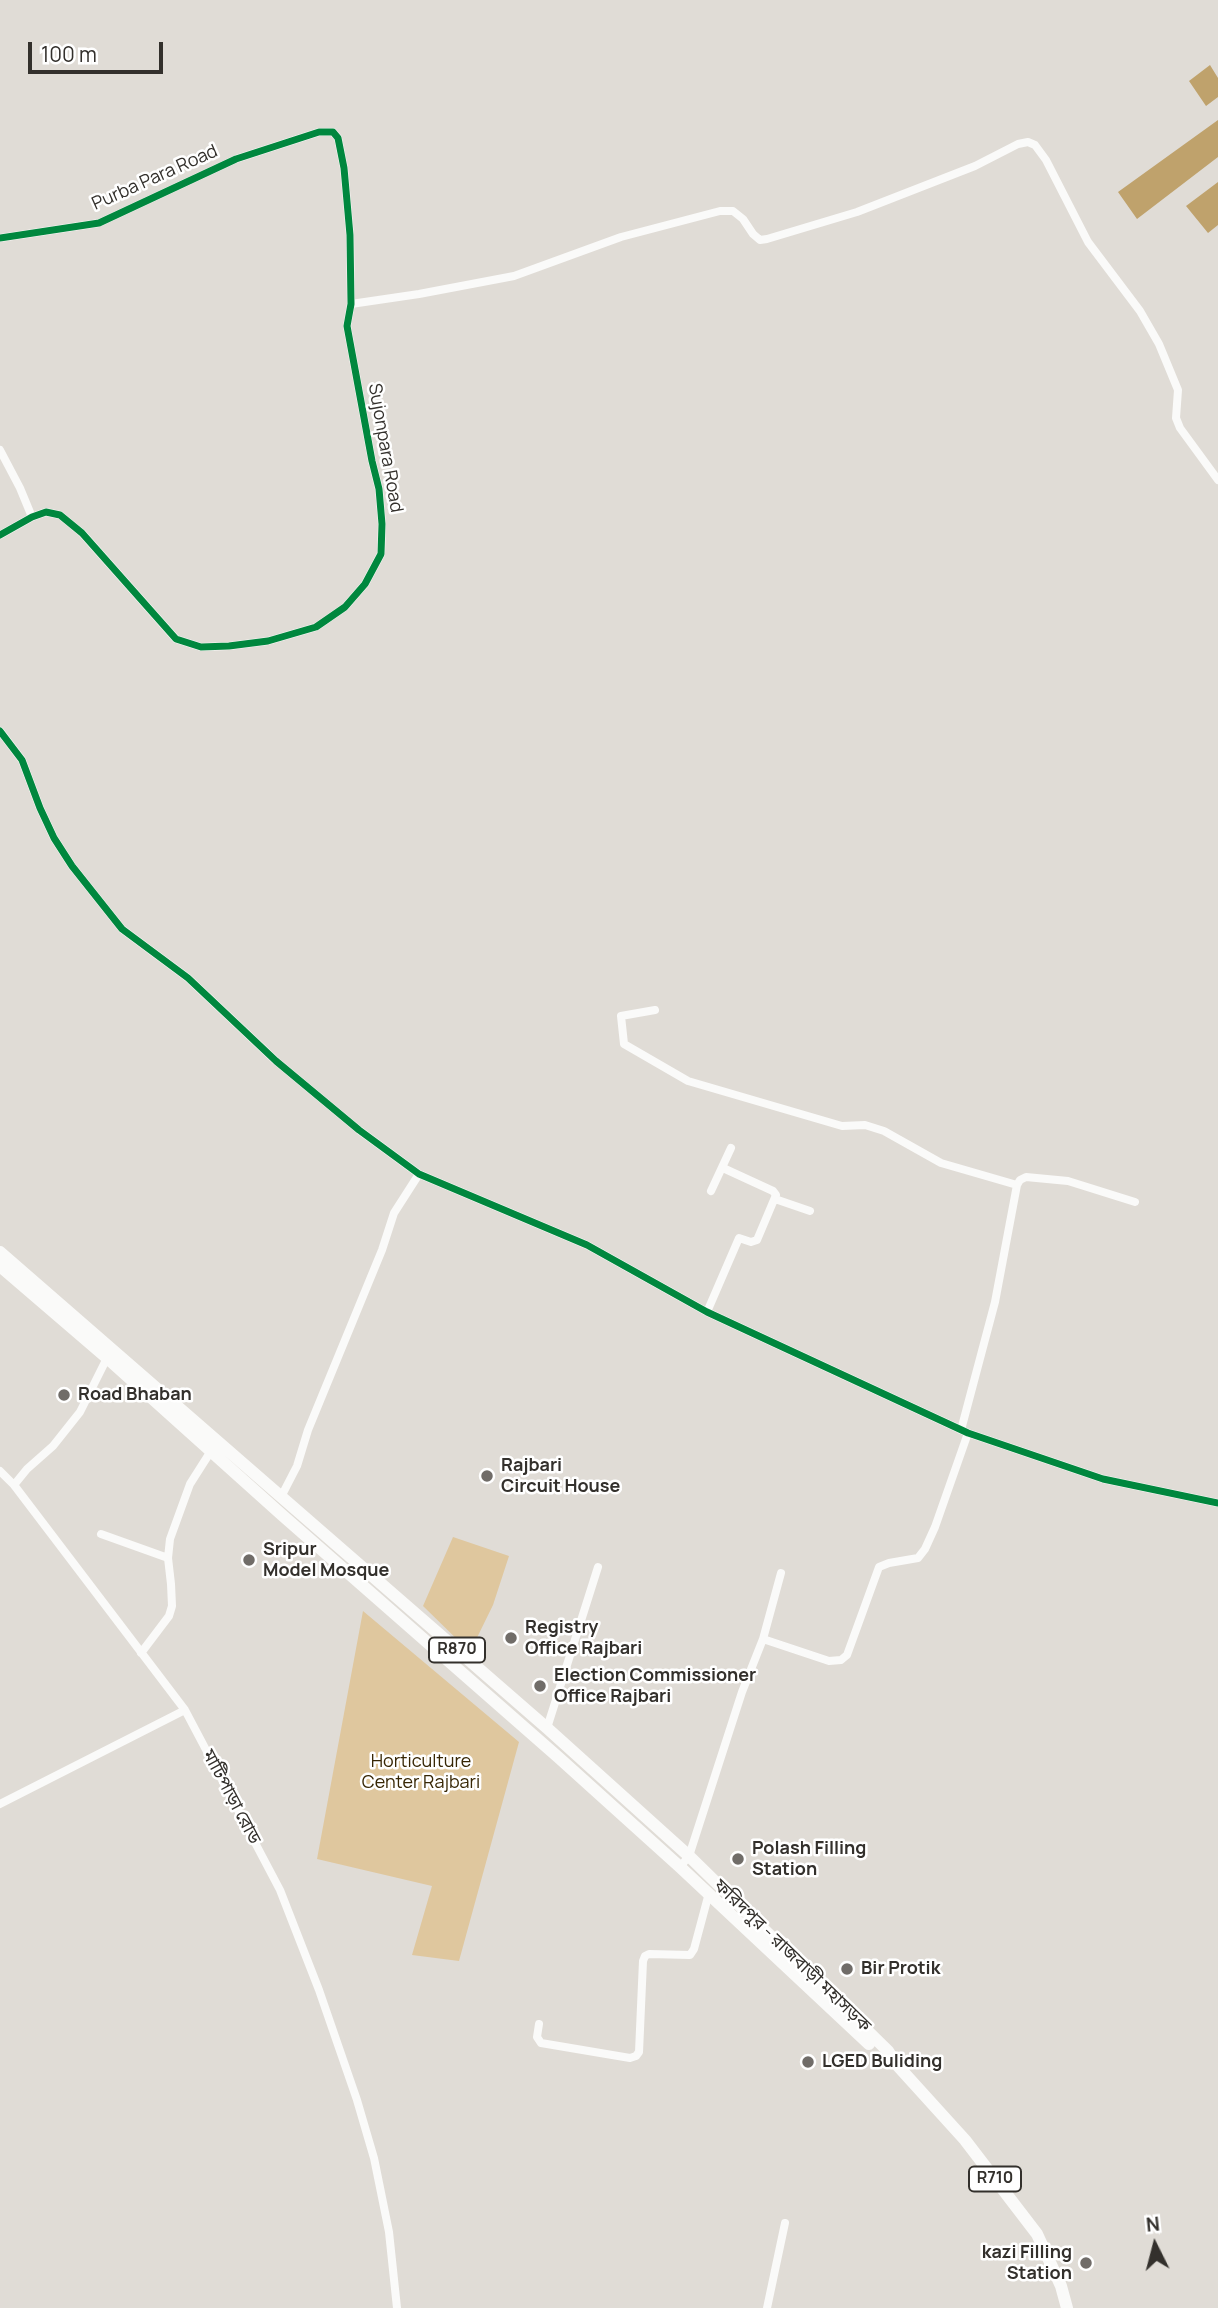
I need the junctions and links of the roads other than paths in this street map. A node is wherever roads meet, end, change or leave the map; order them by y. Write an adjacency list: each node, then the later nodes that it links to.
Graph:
1 (319, 132): 2 (street, Purba Para Road); 3 (street, Sujonpara Road)
2 (0, 238)
3 (351, 304): 5 (street); 6 (street, Sujonpara Road)
4 (0, 450): 6 (street)
5 (1218, 480)
6 (32, 517): 7 (street)
7 (0, 535)
8 (0, 731): 12 (street)
9 (655, 1010): 13 (street)
10 (731, 1148): 11 (street)
11 (723, 1168): 14 (street); 15 (street)
12 (419, 1174): 20 (street); 26 (street)
13 (1017, 1185): 16 (street); 22 (street)
14 (711, 1191)
15 (775, 1199): 17 (street); 20 (street)
16 (1135, 1202)
17 (810, 1211)
18 (0, 1252): 26 (main road, ফরিদপুর - রাজবাড়ী মহাসড়ক / R870)
19 (0, 1266): 21 (main road, ফরিদপুর - রাজবাড়ী মহাসড়ক / R870)
20 (707, 1312): 22 (street)
21 (107, 1358): 23 (main road, ফরিদপুর - রাজবাড়ী মহাসড়ক / R870); 25 (street)
22 (964, 1431): 27 (street); 32 (street)
23 (211, 1451): 29 (street); 38 (main road, ফরিদপুর - রাজবাড়ী মহাসড়ক / R870)
24 (0, 1471): 25 (street, মাটিপাড়া রোড)
25 (14, 1485): 33 (street, মাটিপাড়া রোড)
26 (281, 1497): 35 (main road, ফরিদপুর - রাজবাড়ী মহাসড়ক / R870)
27 (1218, 1503)
28 (101, 1534): 29 (street)
29 (167, 1558): 33 (street)
30 (598, 1567): 35 (street)
31 (781, 1573): 32 (street)
32 (764, 1639): 37 (street)
33 (141, 1653): 34 (street, মাটিপাড়া রোড)
34 (184, 1710): 36 (street); 43 (street, মাটিপাড়া রোড)
35 (547, 1728): 37 (main road, ফরিদপুর - রাজবাড়ী মহাসড়ক / R870)
36 (0, 1804)
37 (689, 1856): 38 (street); 41 (main road, ফরিদপুর - রাজবাড়ী মহাসড়ক / R870)
38 (680, 1867): 39 (main road, ফরিদপুর - রাজবাড়ী মহাসড়ক / R870)
39 (709, 1893): 40 (street); 41 (main road, ফরিদপুর - রাজবাড়ী মহাসড়ক / R870)
40 (539, 2024)
41 (897, 2065): 45 (main road, R710)
42 (785, 2223): 44 (street)
43 (397, 2308)
44 (767, 2308)
45 (1066, 2308)

